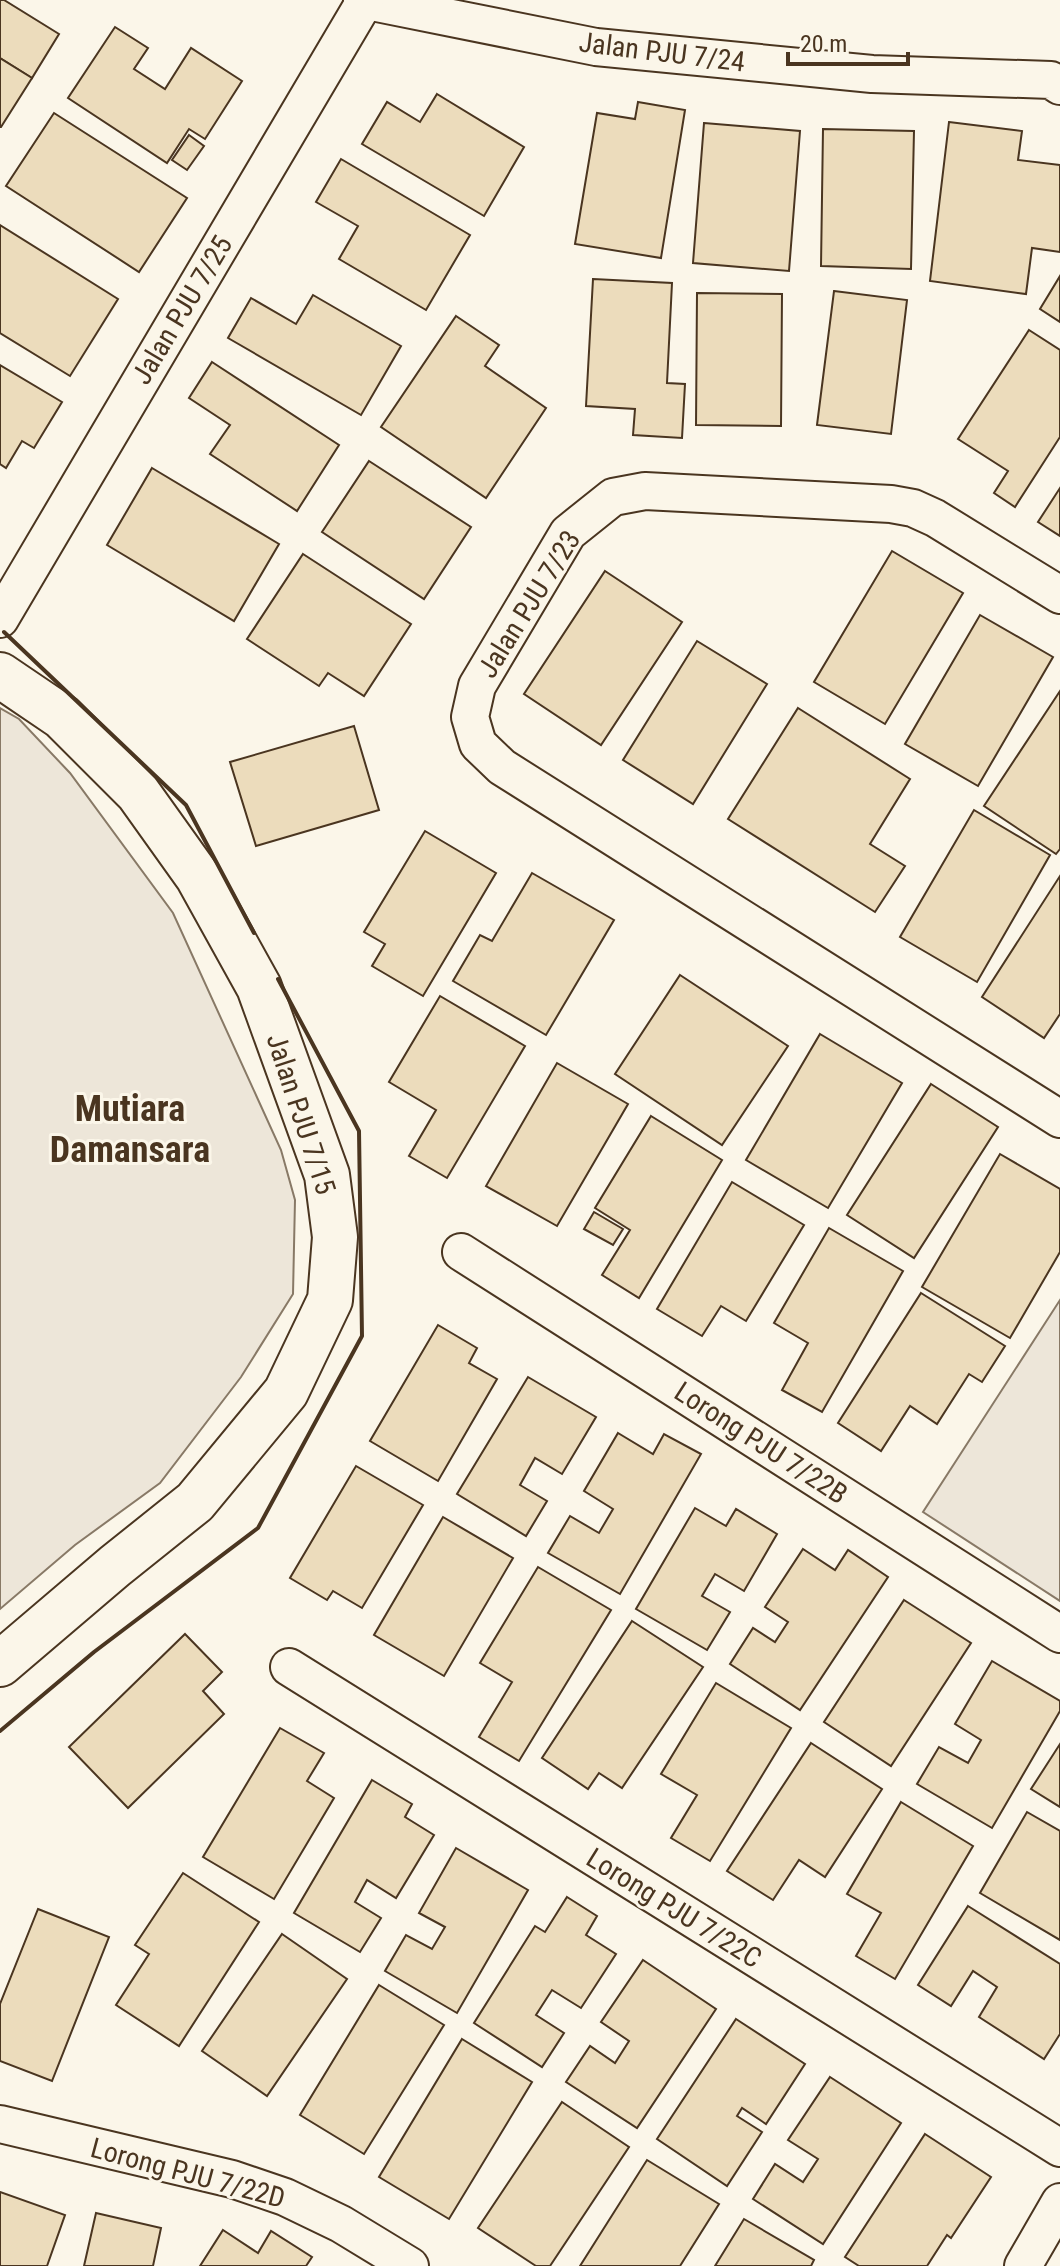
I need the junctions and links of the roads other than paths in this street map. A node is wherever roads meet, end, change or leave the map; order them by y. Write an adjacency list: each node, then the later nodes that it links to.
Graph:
1 (364, 0): 2 (street, Jalan PJU 7/24); 4 (street, Jalan PJU 7/25)
2 (1060, 86)
3 (1060, 595): 6 (street, Jalan PJU 7/23)
4 (0, 619)
5 (0, 675): 9 (street, Jalan PJU 7/15)
6 (1060, 1119)
7 (461, 1252): 8 (street, Lorong PJU 7/22B)
8 (1060, 1634)
9 (0, 1664)
10 (289, 1667): 12 (street, Lorong PJU 7/22C)
11 (0, 2124): 14 (street, Lorong PJU 7/22D)
12 (1060, 2148)
13 (1060, 2202): 15 (street)
14 (410, 2266)
15 (1023, 2266)

